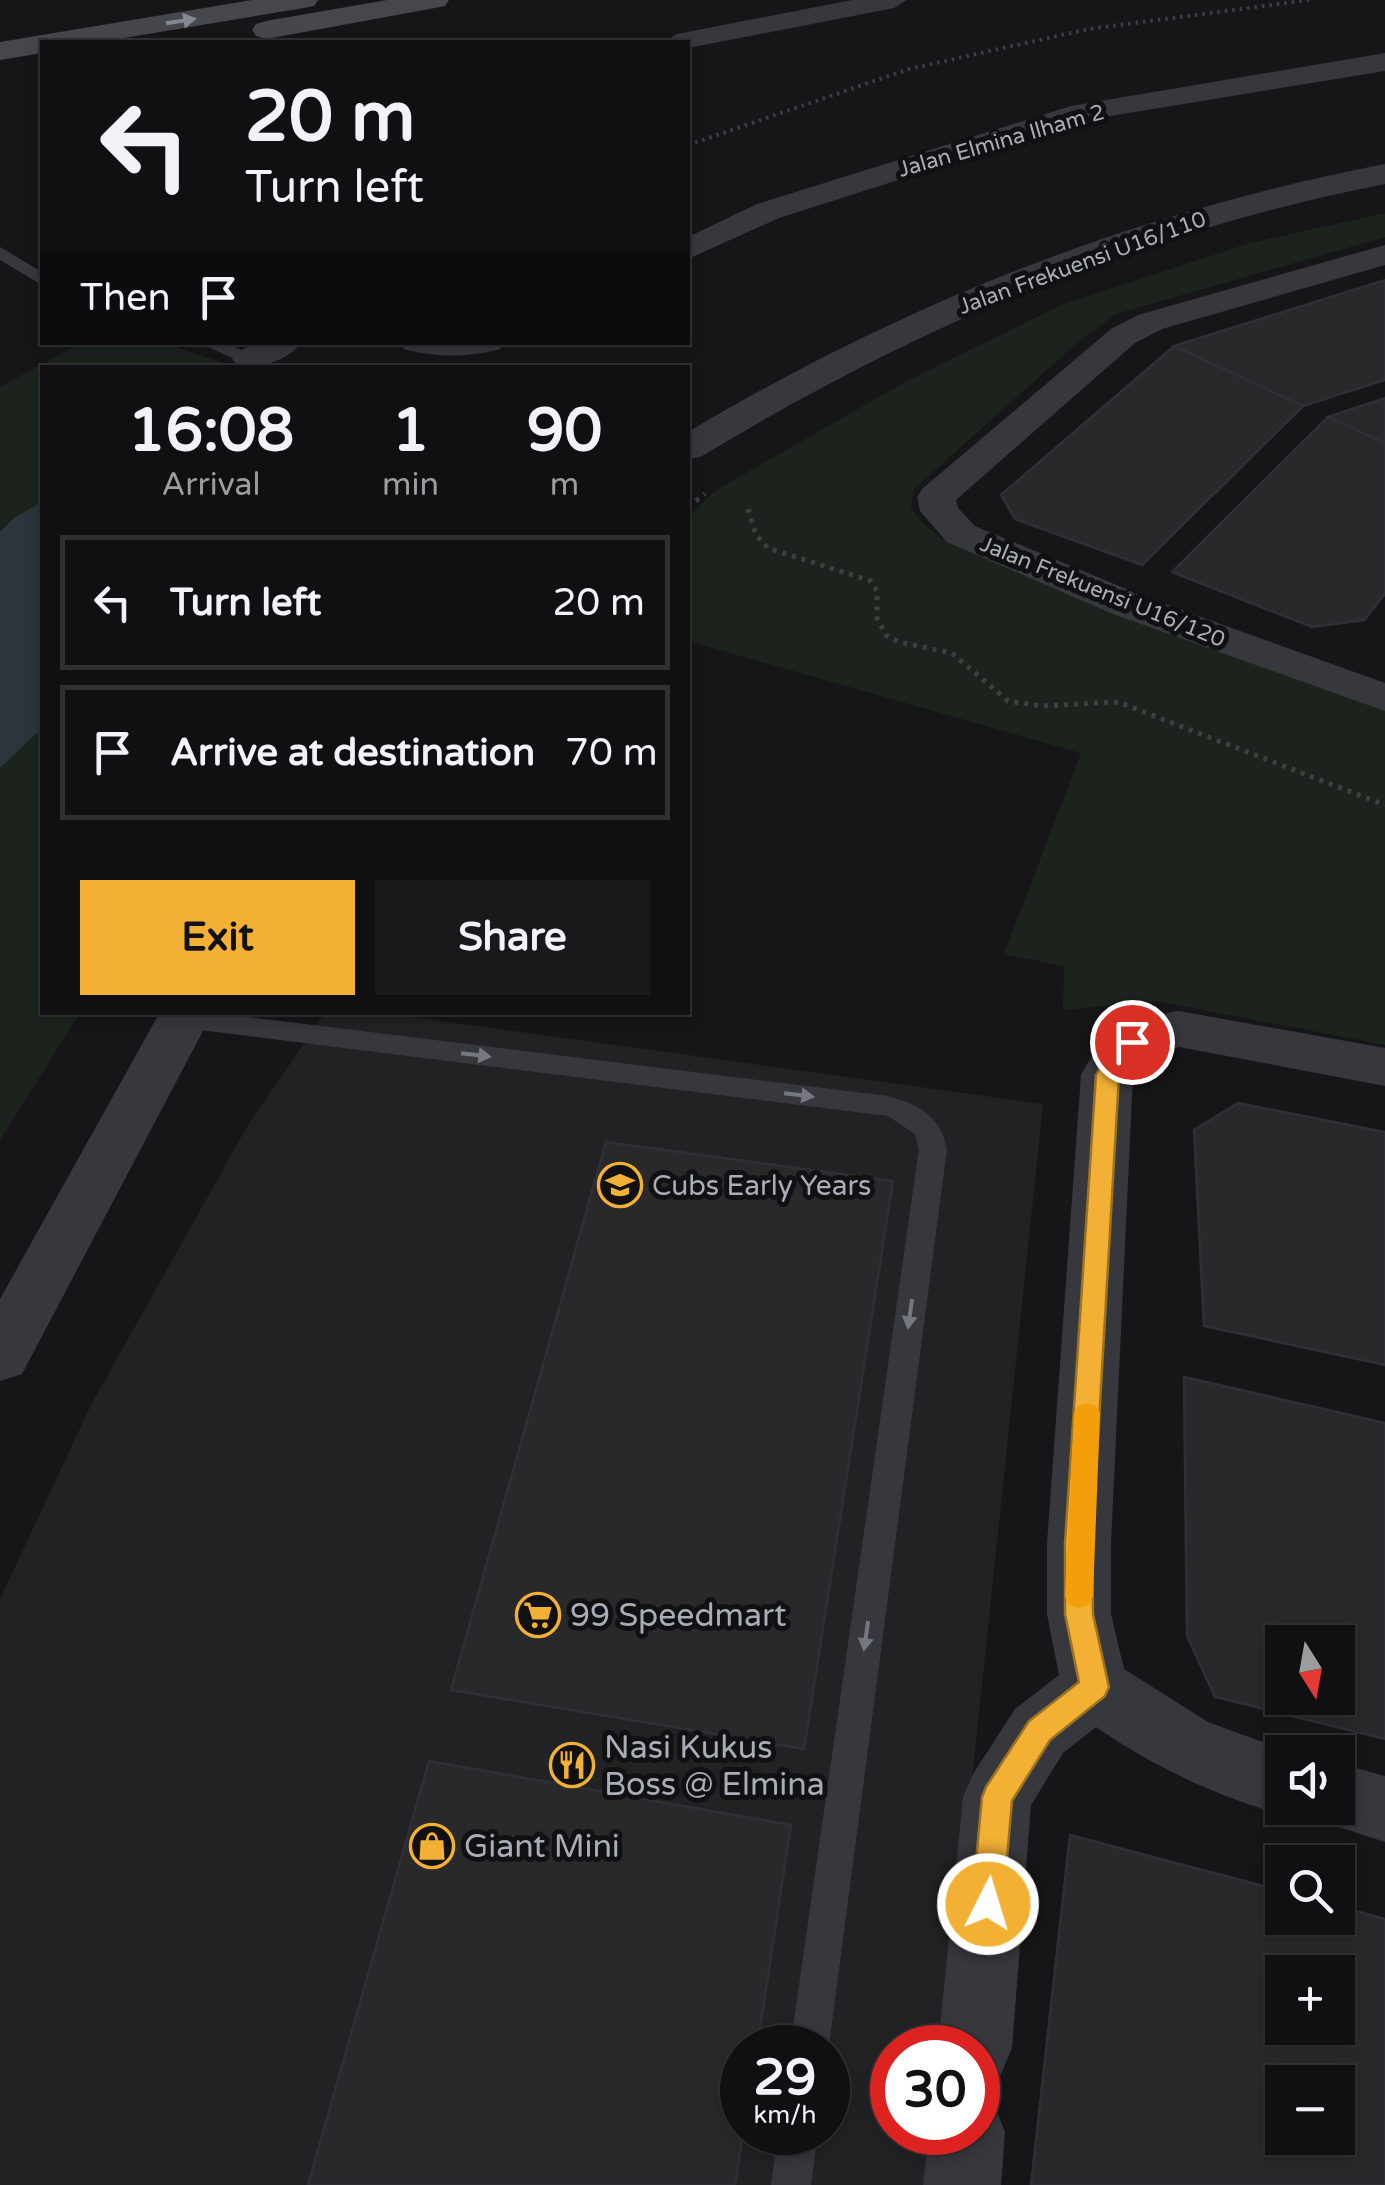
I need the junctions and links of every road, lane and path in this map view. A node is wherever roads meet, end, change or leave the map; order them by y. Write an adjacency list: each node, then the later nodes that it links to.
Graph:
1 (304, 0): 5 (main road, one-way to 1)
2 (435, 0): 6 (main road)
3 (1309, 0): 14 (path)
4 (888, 1): 7 (street); 10 (street)
5 (62, 40)
6 (208, 40)
7 (688, 40)
8 (40, 44): 9 (main road)
9 (0, 51)
10 (690, 59)
11 (1385, 62): 16 (street, Jalan Elmina Ilham 2)
12 (40, 68): 13 (main road)
13 (0, 75)
14 (690, 145)
15 (1385, 174): 25 (street, Jalan Frekuensi U16/110)
16 (690, 249)
17 (0, 252): 19 (lane)
18 (1385, 255): 27 (street, Jalan Frekuensi U16/120)
19 (40, 279)
20 (213, 345): 24 (lane)
21 (282, 345): 24 (street)
22 (442, 345): 23 (street)
23 (471, 345)
24 (262, 363)
25 (690, 447)
26 (748, 509): 28 (path)
27 (1385, 698)
28 (1385, 804)
29 (186, 1016): 31 (street); 36 (lane, one-way to 36)
30 (1385, 1066): 32 (street)
31 (0, 1356)
32 (1095, 1687): 33 (street); 37 (street)
33 (1265, 1778)
34 (1355, 1801): 35 (street)
35 (1385, 1809)
36 (813, 2025)
37 (977, 2025)
38 (795, 2155): 40 (lane)
39 (965, 2155): 41 (street)
40 (791, 2185)
41 (962, 2185)

